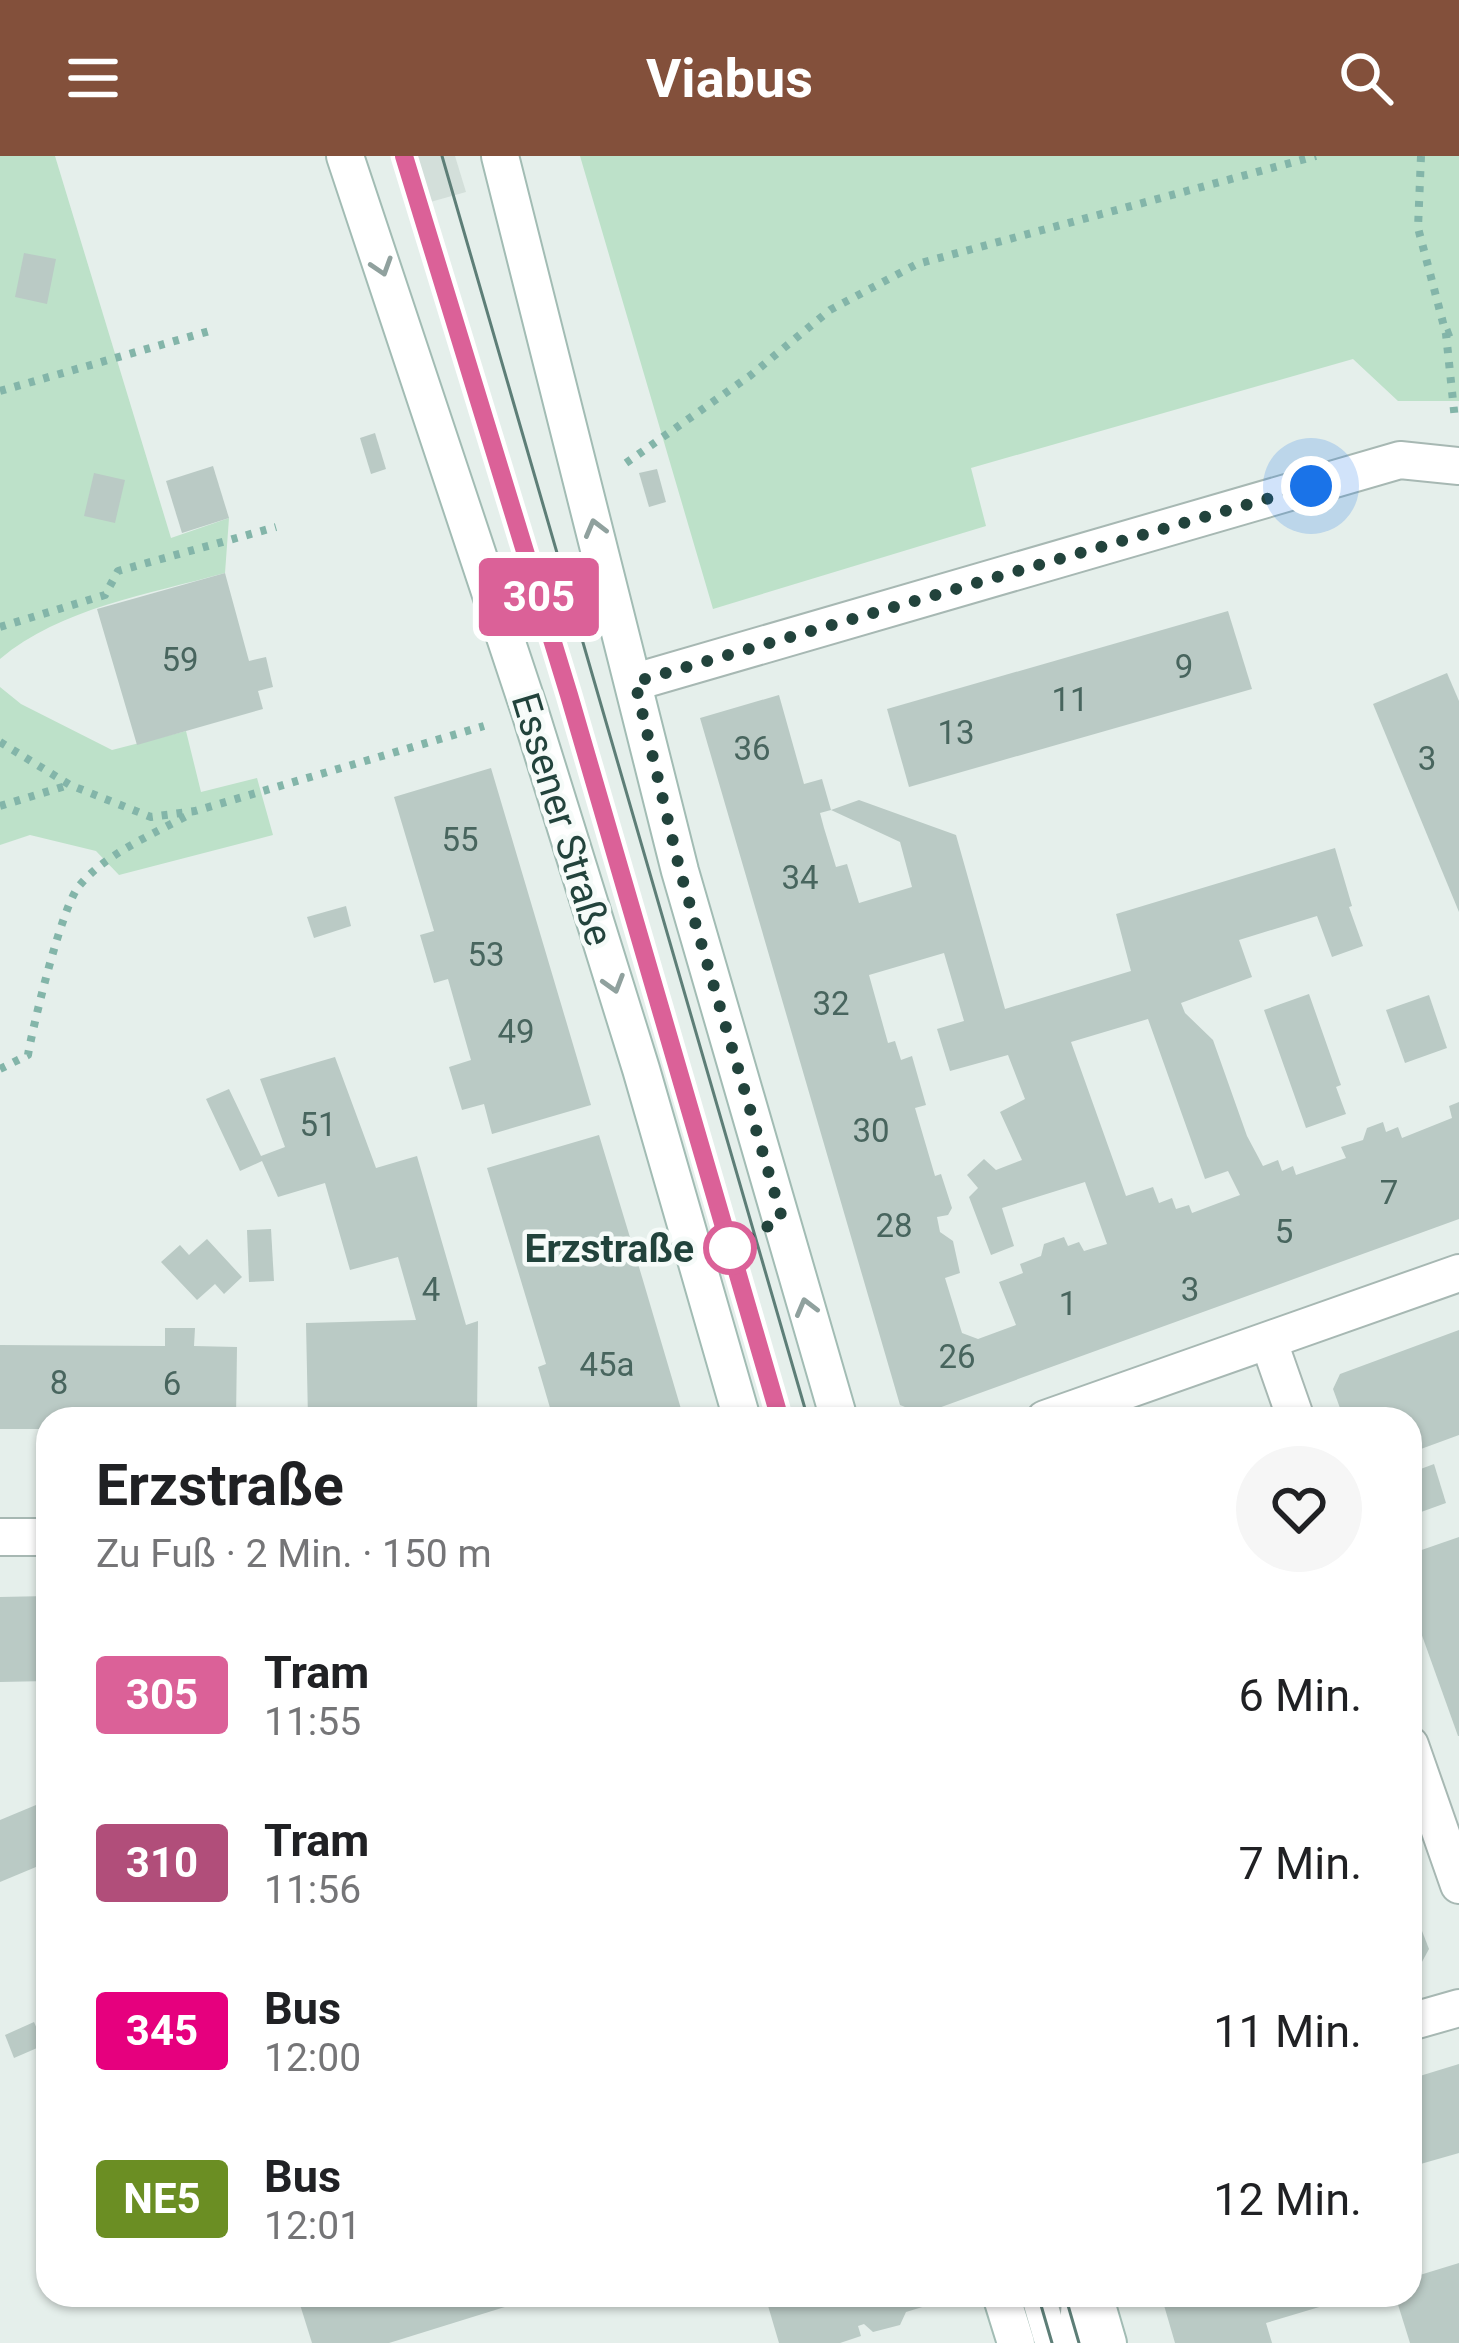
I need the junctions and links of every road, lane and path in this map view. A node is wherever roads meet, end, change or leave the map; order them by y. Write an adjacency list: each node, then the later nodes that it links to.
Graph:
1 (345, 156): 14 (main road, Essener Straße, one-way to 14)
2 (500, 156): 13 (main road, one-way to 2)
3 (1316, 156): 9 (path)
4 (1421, 156): 7 (path)
5 (1459, 329): 7 (path)
6 (213, 330): 8 (path)
7 (1446, 334): 10 (path)
8 (0, 391)
9 (661, 441)
10 (1458, 452): 13 (main road)
11 (276, 527): 12 (path)
12 (0, 627)
13 (635, 682): 23 (main road, one-way to 13)
14 (530, 712): 18 (path); 22 (main road, Essener Straße, one-way to 22)
15 (0, 742): 16 (path)
16 (70, 785): 17 (path); 18 (path)
17 (0, 806)
18 (195, 811): 19 (path)
19 (0, 1069)
20 (1459, 1273): 21 (main road)
21 (1269, 1342): 24 (main road); 25 (main road)
22 (739, 1407)
23 (836, 1407)
24 (1080, 1407)
25 (1292, 1407)
26 (0, 1537): 27 (main road)
27 (36, 1537)
28 (1422, 1779): 29 (main road)
29 (1459, 1885)
30 (1459, 2008): 31 (main road)
31 (1422, 2019)
32 (1005, 2307): 36 (main road)
33 (1042, 2307): 37 (lane)
34 (1077, 2307): 38 (lane)
35 (1098, 2307): 39 (main road)
36 (1016, 2343)
37 (1052, 2343)
38 (1079, 2343)
39 (1108, 2343)

